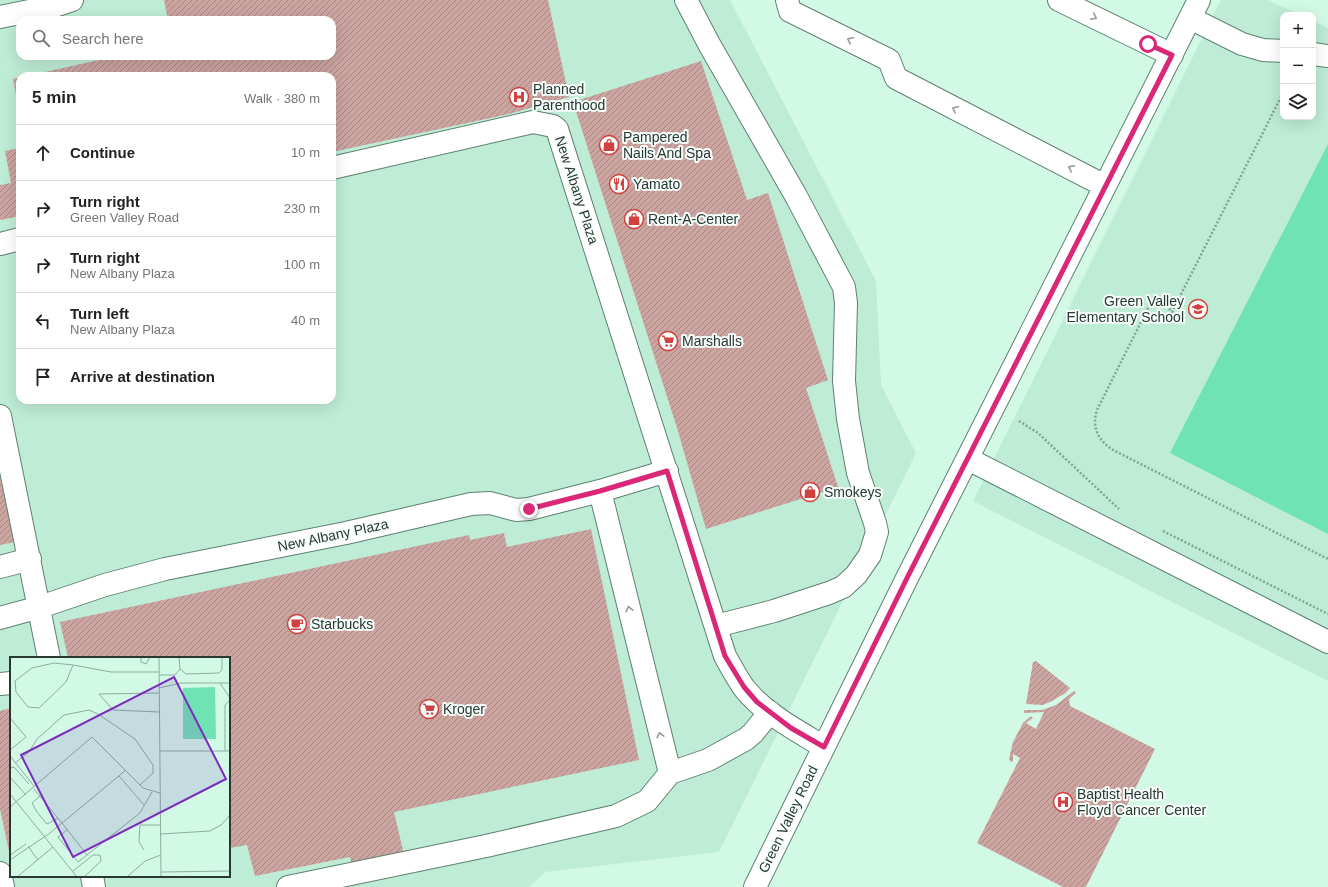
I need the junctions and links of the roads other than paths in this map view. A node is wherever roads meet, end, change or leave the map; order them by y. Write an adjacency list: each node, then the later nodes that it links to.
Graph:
1 (72, 0): 6 (street)
2 (686, 0): 23 (street)
3 (787, 0): 12 (street, one-way to 3)
4 (1058, 0): 9 (street, one-way to 9)
5 (1194, 9): 7 (street); 9 (street, Green Valley Road)
6 (0, 17)
7 (1280, 51)
8 (1316, 54): 10 (street)
9 (1172, 55): 12 (street, Green Valley Road)
10 (1328, 56)
11 (336, 167): 17 (street, New Albany Plaza)
12 (1106, 186): 16 (street, Green Valley Road)
13 (16, 240): 14 (street)
14 (0, 244)
15 (0, 416): 19 (street)
16 (968, 459): 24 (street); 29 (street, Green Valley Road)
17 (667, 471): 18 (street, New Albany Plaza); 23 (street, New Albany Plaza)
18 (600, 491): 21 (street, New Albany Plaza); 30 (street, one-way to 18)
19 (30, 560): 20 (street); 21 (street)
20 (0, 567)
21 (40, 608): 22 (street, New Albany Plaza); 25 (street)
22 (0, 618)
23 (716, 626): 28 (street, New Albany Plaza)
24 (1328, 642)
25 (49, 657)
26 (10, 682): 27 (street)
27 (0, 684)
28 (770, 712): 29 (street, New Albany Plaza); 30 (street)
29 (824, 747): 36 (street, Green Valley Road)
30 (670, 773): 35 (street)
31 (0, 873): 33 (street)
32 (92, 877): 34 (street)
33 (3, 887)
34 (94, 887)
35 (288, 887)
36 (755, 887)

